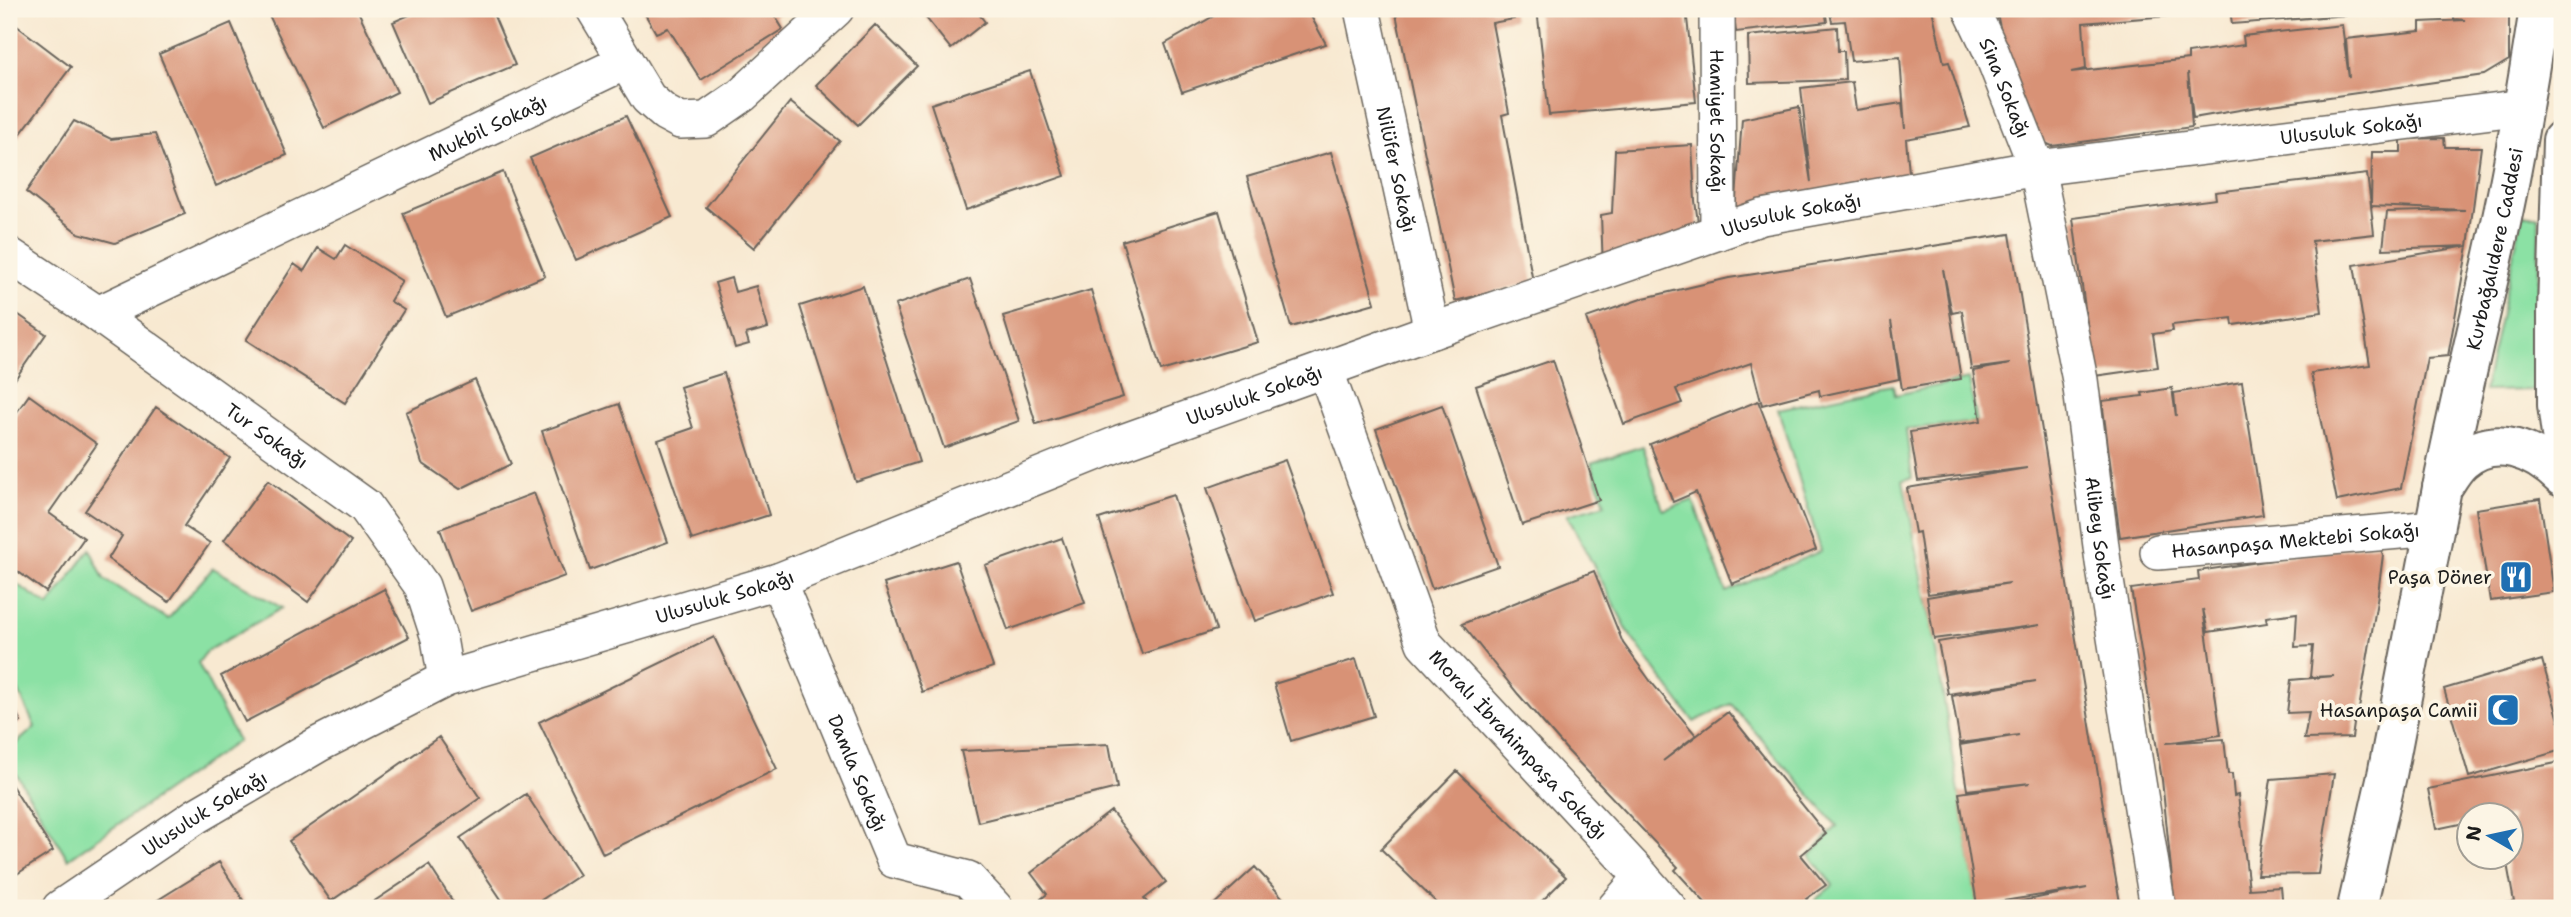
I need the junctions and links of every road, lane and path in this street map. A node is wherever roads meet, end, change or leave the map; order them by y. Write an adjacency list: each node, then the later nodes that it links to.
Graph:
1 (594, 9): 7 (street)
2 (836, 9): 7 (street)
3 (1362, 9): 15 (street, Nilüfer Sokağı)
4 (1717, 9): 12 (street, Hamiyet Sokağı)
5 (1971, 9): 10 (street, Sina Sokağı)
6 (2539, 9): 8 (main road, Kurbağalıdere Caddesi)
7 (625, 62): 14 (street, Mukbil Sokağı)
8 (2524, 107): 10 (street, Ulusuluk Sokağı); 19 (main road, Kurbağalıdere Caddesi)
9 (2562, 140): 11 (main road)
10 (2037, 168): 12 (street, Ulusuluk Sokağı); 29 (street, Alibey Sokağı)
11 (2561, 218): 17 (main road)
12 (1718, 232): 15 (street, Ulusuluk Sokağı)
13 (9, 255): 14 (street, Tur Sokağı)
14 (98, 314): 23 (street, Tur Sokağı)
15 (1432, 331): 16 (street, Ulusuluk Sokağı)
16 (1325, 369): 22 (street, Ulusuluk Sokağı); 24 (street, Moralı İbrahimpaşa Sokağı)
17 (2562, 442)
18 (2562, 477): 19 (main road)
19 (2442, 488): 20 (main road, Kurbağalıdere Caddesi)
20 (2434, 528): 21 (street, Hasanpaşa Mektebi Sokağı); 30 (main road, Kurbağalıdere Caddesi)
21 (2158, 552)
22 (778, 581): 23 (street, Ulusuluk Sokağı); 26 (street, Damla Sokağı)
23 (446, 679): 25 (street, Ulusuluk Sokağı)
24 (1642, 877): 27 (street); 28 (street, Moralı İbrahimpaşa Sokağı)
25 (60, 908)
26 (995, 908)
27 (1615, 908)
28 (1669, 908)
29 (2158, 908)
30 (2357, 908)

